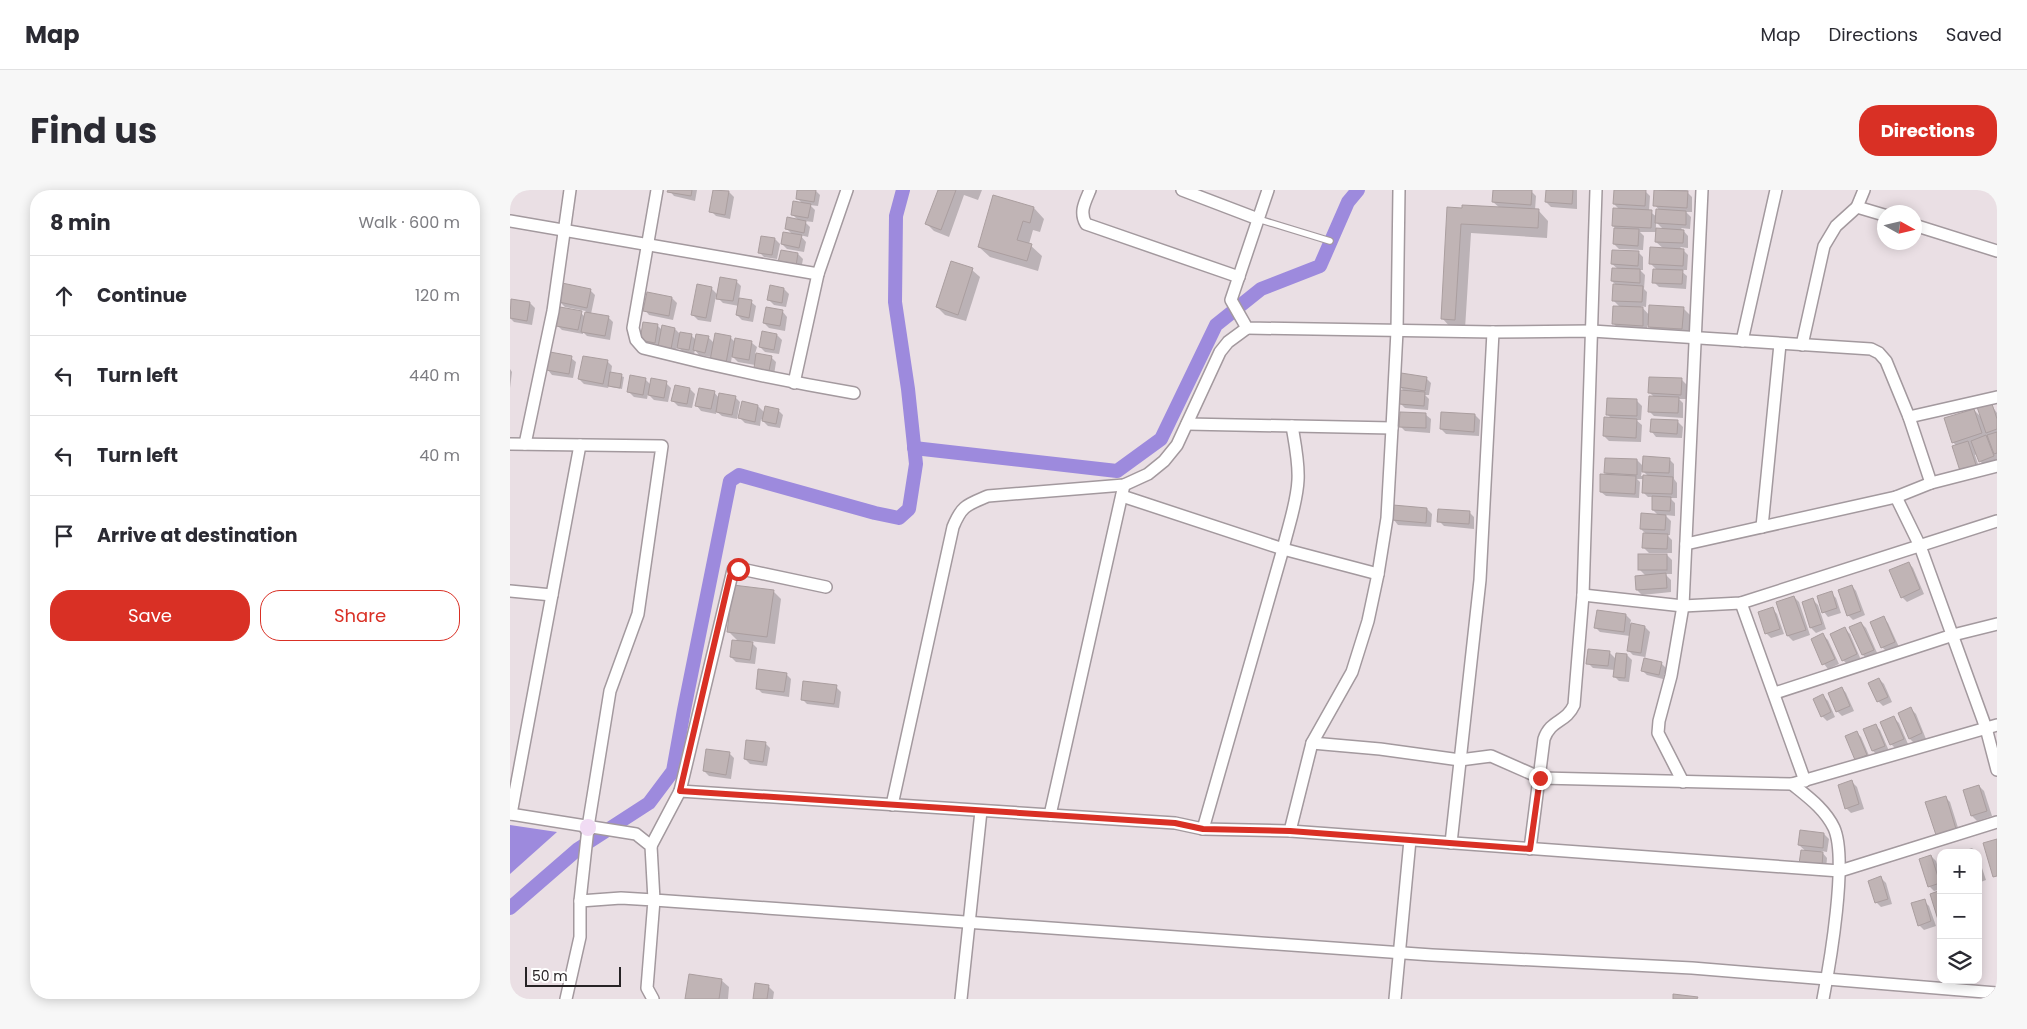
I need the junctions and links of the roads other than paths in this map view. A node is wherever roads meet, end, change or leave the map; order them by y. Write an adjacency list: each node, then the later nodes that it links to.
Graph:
1 (570, 190): 17 (street)
2 (657, 190): 19 (street)
3 (847, 190): 21 (street)
4 (1090, 190): 22 (street)
5 (1182, 190): 14 (street)
6 (1268, 190): 14 (street)
7 (1399, 190): 24 (street)
8 (1596, 190): 25 (street)
9 (1702, 190): 27 (street)
10 (1776, 190): 28 (street)
11 (1864, 190): 12 (street)
12 (1857, 207): 13 (street); 30 (street)
13 (1877, 213)
14 (1258, 219): 18 (lane); 22 (street)
15 (510, 221): 17 (street)
16 (1922, 228): 20 (street)
17 (564, 229): 19 (street); 39 (street)
18 (1330, 241)
19 (648, 244): 21 (street); 31 (street)
20 (1997, 251)
21 (818, 274): 31 (street)
22 (1239, 277): 23 (street)
23 (1245, 325): 24 (street); 35 (street)
24 (1397, 331): 26 (street); 37 (street)
25 (1592, 331): 26 (street); 27 (street); 53 (street)
26 (1493, 332): 62 (street)
27 (1694, 339): 28 (street); 47 (street)
28 (1742, 341): 29 (street)
29 (1780, 344): 30 (street); 46 (street)
30 (1802, 345): 34 (street)
31 (794, 383): 32 (street)
32 (854, 393)
33 (1997, 397): 34 (street)
34 (1909, 417): 42 (street)
35 (1187, 424): 36 (street); 43 (street)
36 (1292, 426): 37 (street); 49 (street)
37 (1392, 428): 50 (street)
38 (510, 444): 39 (street)
39 (526, 444): 40 (street)
40 (580, 444): 54 (street); 74 (street)
41 (1997, 466): 42 (street)
42 (1931, 483): 44 (street)
43 (1123, 490): 49 (street); 69 (street); 72 (street)
44 (1896, 497): 46 (street); 48 (street)
45 (1997, 521): 48 (street)
46 (1762, 527): 47 (street)
47 (1686, 544): 56 (street)
48 (1920, 546): 55 (street); 58 (street)
49 (1283, 549): 50 (street); 75 (street)
50 (1378, 574): 61 (street)
51 (826, 587): 68 (street)
52 (510, 591): 54 (street)
53 (1583, 594): 56 (street); 64 (street)
54 (552, 596): 71 (street)
55 (1741, 603): 56 (street); 59 (street)
56 (1683, 606): 66 (street)
57 (1997, 624): 58 (street)
58 (1953, 635): 59 (street); 60 (street)
59 (1775, 693): 65 (street)
60 (1991, 726): 63 (street); 65 (street)
61 (1312, 743): 62 (street); 76 (street)
62 (1460, 760): 64 (street); 78 (street)
63 (1997, 770)
64 (1540, 778): 66 (street); 80 (street)
65 (1805, 780): 67 (street)
66 (1682, 782): 67 (street)
67 (1792, 784): 81 (street)
68 (680, 791): 69 (street); 79 (street)
69 (892, 805): 70 (street)
70 (981, 810): 72 (street); 84 (street)
71 (510, 814): 74 (street)
72 (1050, 815): 75 (street)
73 (1997, 822): 81 (street)
74 (588, 827): 79 (street); 83 (street)
75 (1203, 829): 76 (street)
76 (1290, 831): 77 (street)
77 (1410, 840): 78 (street); 85 (street)
78 (1451, 843): 80 (street)
79 (651, 846): 82 (street)
80 (1530, 849): 81 (street)
81 (1840, 871): 86 (street)
82 (654, 900): 83 (street); 84 (street); 89 (street)
83 (580, 901): 88 (street)
84 (969, 923): 85 (street); 90 (street)
85 (1400, 952): 86 (street); 91 (street)
86 (1827, 978): 87 (street); 92 (street)
87 (1997, 992)
88 (566, 999)
89 (653, 999)
90 (961, 999)
91 (1395, 999)
92 (1823, 999)

